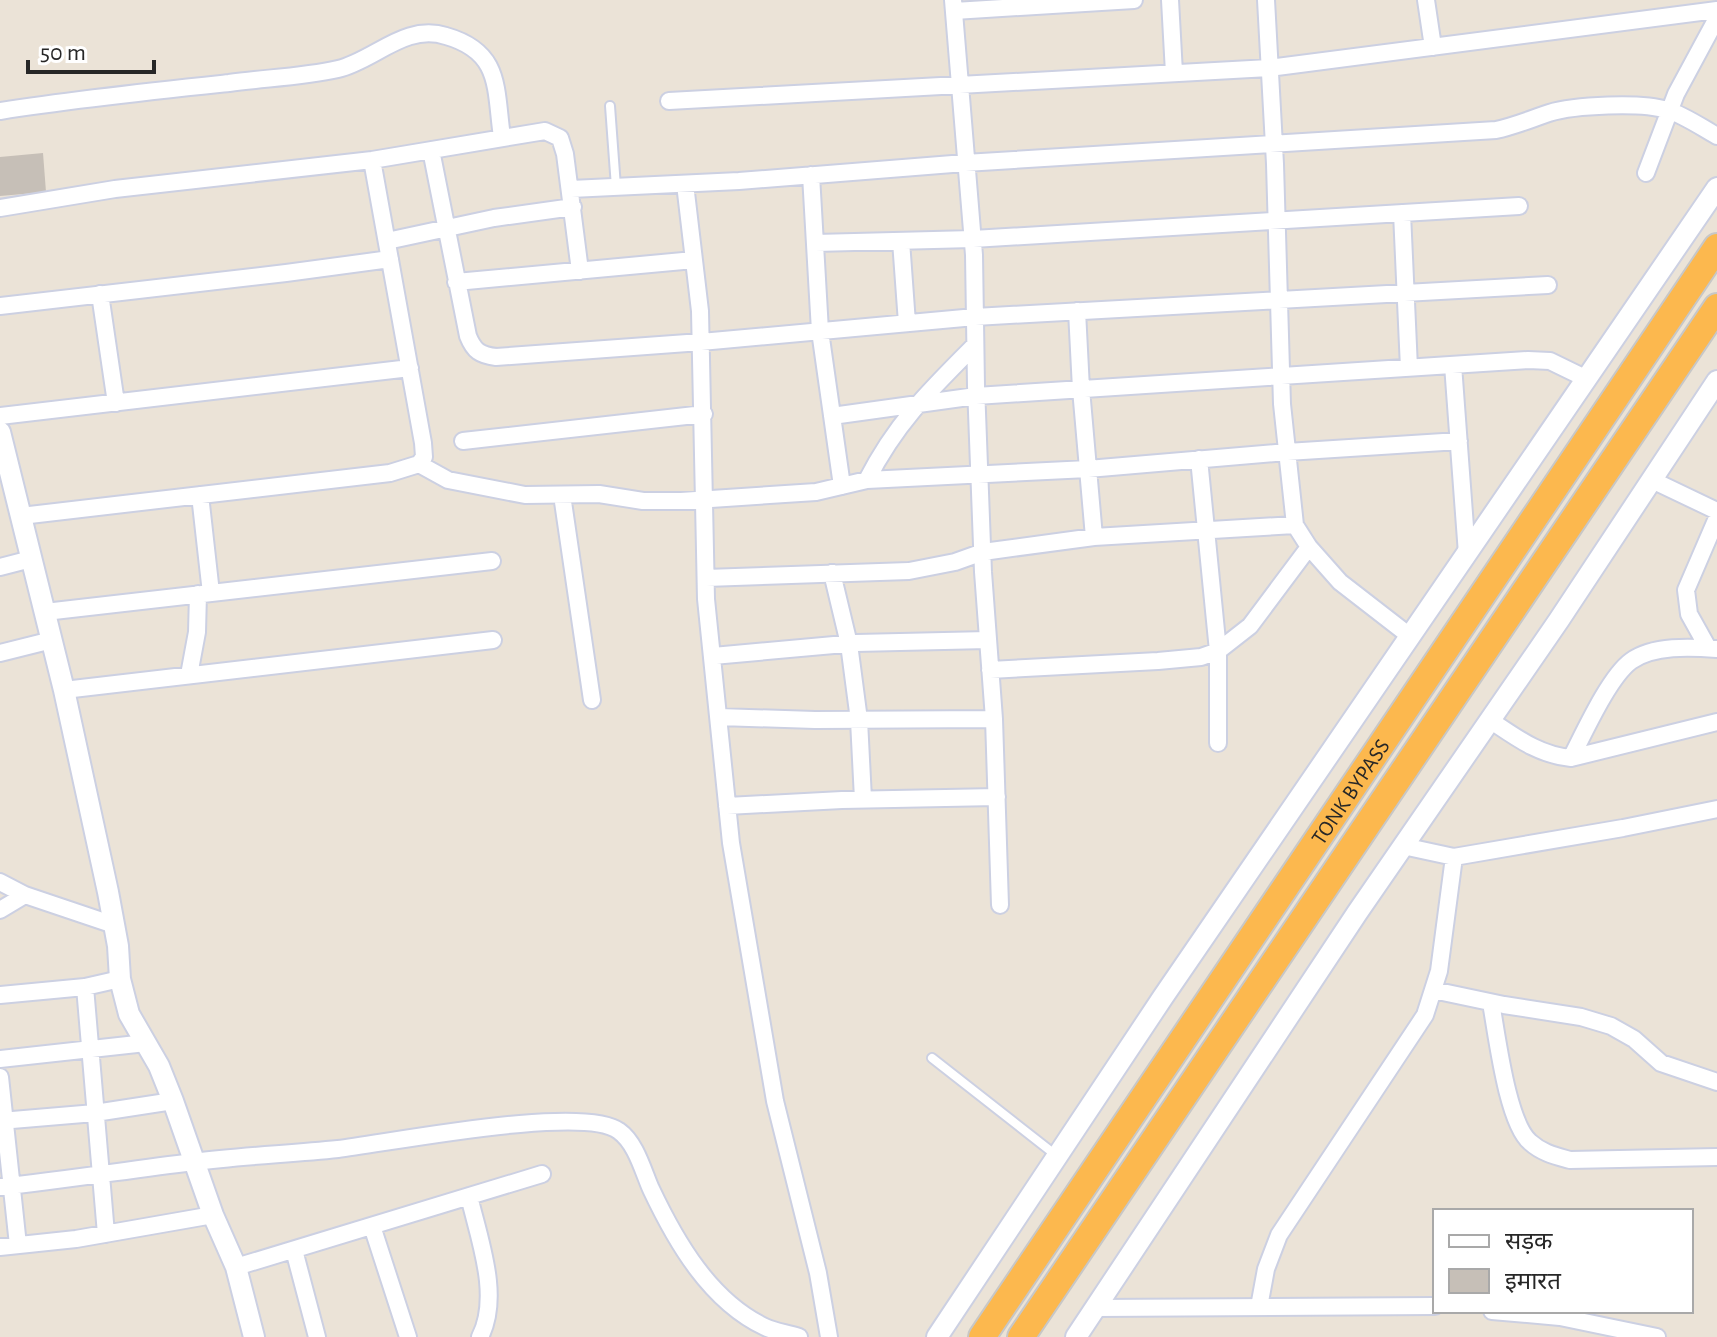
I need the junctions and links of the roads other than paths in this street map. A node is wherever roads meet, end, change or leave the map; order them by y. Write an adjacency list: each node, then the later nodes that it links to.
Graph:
1 (1134, 0): 5 (street)
2 (1170, 0): 10 (street)
3 (1266, 0): 9 (street)
4 (1426, 0): 8 (street)
5 (954, 5): 11 (street)
6 (1717, 10): 8 (street)
7 (1717, 18): 14 (street)
8 (1433, 47): 9 (street)
9 (1269, 68): 10 (street); 18 (street)
10 (1174, 73): 11 (street)
11 (959, 85): 12 (street); 21 (street)
12 (669, 101)
13 (610, 106): 25 (lane)
14 (1670, 110): 16 (street); 18 (street); 22 (street)
15 (0, 111): 17 (street)
16 (1717, 136)
17 (502, 137): 19 (street); 27 (street)
18 (1274, 145): 21 (street); 32 (street)
19 (431, 150): 20 (street); 33 (street)
20 (372, 160): 30 (street); 35 (street)
21 (965, 163): 23 (street); 34 (street)
22 (1646, 173)
23 (811, 175): 24 (street); 37 (street)
24 (685, 184): 25 (street); 40 (street)
25 (616, 187): 27 (street)
26 (1717, 188): 59 (street)
27 (571, 189): 29 (street)
28 (1519, 206): 31 (street)
29 (573, 207): 33 (street); 41 (street)
30 (0, 208)
31 (1402, 213): 32 (street); 44 (street)
32 (1277, 222): 34 (street); 46 (street)
33 (447, 228): 35 (street); 42 (street)
34 (973, 239): 36 (street); 50 (street)
35 (387, 241): 39 (street)
36 (901, 241): 37 (street); 51 (street)
37 (815, 243): 52 (street)
38 (1717, 247): 169 (highway, TONK BYPASS)
39 (390, 259): 45 (street); 56 (street)
40 (694, 260): 41 (street); 53 (street)
41 (580, 271): 42 (street)
42 (456, 282): 53 (street)
43 (1548, 285): 44 (street)
44 (1405, 293): 46 (street); 57 (street)
45 (100, 294): 47 (street); 63 (street)
46 (1279, 300): 49 (street); 58 (street)
47 (0, 306)
48 (1717, 307): 170 (highway)
49 (1077, 311): 50 (street); 61 (street)
50 (975, 317): 51 (street); 54 (street)
51 (907, 323): 52 (street)
52 (820, 331): 53 (street); 67 (street)
53 (701, 342): 65 (street)
54 (975, 345): 62 (street); 64 (street)
55 (1453, 365): 57 (street); 59 (street); 70 (street)
56 (410, 368): 63 (street); 73 (street)
57 (1409, 368): 58 (street)
58 (1281, 376): 61 (street); 71 (street)
59 (1587, 379): 91 (street)
60 (1717, 381): 78 (street)
61 (1081, 389): 62 (street); 75 (street)
62 (976, 396): 64 (street); 76 (street)
63 (116, 403): 66 (street)
64 (917, 403): 67 (street); 77 (street)
65 (704, 414): 69 (street); 82 (street)
66 (0, 416)
67 (832, 416): 79 (street)
68 (0, 432): 74 (street)
69 (463, 441)
70 (1459, 441): 71 (street); 91 (street)
71 (1287, 452): 72 (street); 86 (street)
72 (1199, 459): 75 (street); 87 (street)
73 (419, 464): 80 (street); 81 (street)
74 (4, 468): 84 (street)
75 (1088, 469): 76 (street); 88 (street)
76 (979, 473): 77 (street); 90 (street)
77 (867, 480): 79 (street)
78 (1652, 480): 83 (street); 115 (street)
79 (842, 486): 82 (street)
80 (200, 495): 84 (street); 97 (street)
81 (562, 495): 82 (street); 111 (street)
82 (705, 500): 96 (street)
83 (1717, 511)
84 (21, 516): 92 (street)
85 (1717, 518): 104 (street)
86 (1295, 525): 87 (street); 89 (street)
87 (1208, 531): 88 (street); 105 (street)
88 (1094, 537): 90 (street)
89 (1309, 547): 99 (street); 105 (street)
90 (983, 552): 95 (street); 102 (street)
91 (1467, 554): 99 (street)
92 (31, 559): 94 (street); 98 (street)
93 (492, 561): 97 (street)
94 (0, 567)
95 (832, 573): 96 (street); 103 (street)
96 (706, 578): 107 (street)
97 (205, 594): 98 (street); 109 (street)
98 (45, 612): 100 (street)
99 (1411, 637): 144 (street)
100 (52, 640): 106 (street); 110 (street)
101 (493, 640): 109 (street)
102 (988, 640): 103 (street); 108 (street)
103 (849, 644): 107 (street); 114 (street)
104 (1712, 649): 118 (street)
105 (1218, 651): 108 (street); 117 (street)
106 (0, 653)
107 (713, 656): 112 (street)
108 (990, 670): 113 (street)
109 (189, 675): 110 (street)
110 (64, 690): 129 (street)
111 (592, 700)
112 (719, 717): 114 (street); 121 (street)
113 (994, 719): 114 (street); 119 (street)
114 (859, 720): 120 (street)
115 (1490, 720): 118 (street); 123 (street)
116 (1717, 722): 118 (street)
117 (1218, 743)
118 (1571, 758)
119 (997, 797): 120 (street); 127 (street)
120 (863, 799): 121 (street)
121 (727, 806): 167 (street)
122 (1717, 809): 124 (street)
123 (1403, 846): 124 (street); 160 (street)
124 (1454, 857): 132 (street)
125 (0, 882): 126 (street)
126 (25, 895): 128 (street); 129 (street)
127 (1000, 905)
128 (0, 910)
129 (114, 925): 130 (street)
130 (120, 979): 131 (street); 135 (street)
131 (85, 987): 133 (street); 136 (street)
132 (1433, 990): 134 (street); 159 (street)
133 (0, 995)
134 (1491, 1003): 140 (street); 145 (street)
135 (146, 1043): 136 (street); 141 (street)
136 (89, 1049): 138 (street); 142 (street)
137 (932, 1058): 144 (lane)
138 (0, 1059)
139 (0, 1077): 143 (street)
140 (1717, 1082)
141 (173, 1101): 142 (street); 146 (street)
142 (95, 1113): 143 (street); 148 (street)
143 (2, 1121): 149 (street)
144 (1057, 1156): 168 (street)
145 (1717, 1157)
146 (195, 1162): 148 (street); 151 (street); 166 (street)
147 (542, 1174): 150 (street)
148 (101, 1175): 149 (street); 153 (street)
149 (6, 1186): 154 (street)
150 (469, 1196): 152 (street); 165 (street)
151 (213, 1215): 153 (street); 157 (street)
152 (372, 1226): 156 (street); 164 (street)
153 (106, 1234): 154 (street)
154 (18, 1245): 155 (street)
155 (0, 1247)
156 (294, 1250): 157 (street); 163 (street)
157 (236, 1267): 162 (street)
158 (1433, 1306): 159 (street)
159 (1259, 1307): 160 (street)
160 (1096, 1308): 171 (street)
161 (1515, 1313): 172 (street)
162 (254, 1337)
163 (317, 1337)
164 (408, 1337)
165 (480, 1337)
166 (799, 1337)
167 (829, 1337)
168 (937, 1337)
169 (982, 1337)
170 (1021, 1337)
171 (1076, 1337)
172 (1657, 1337)

